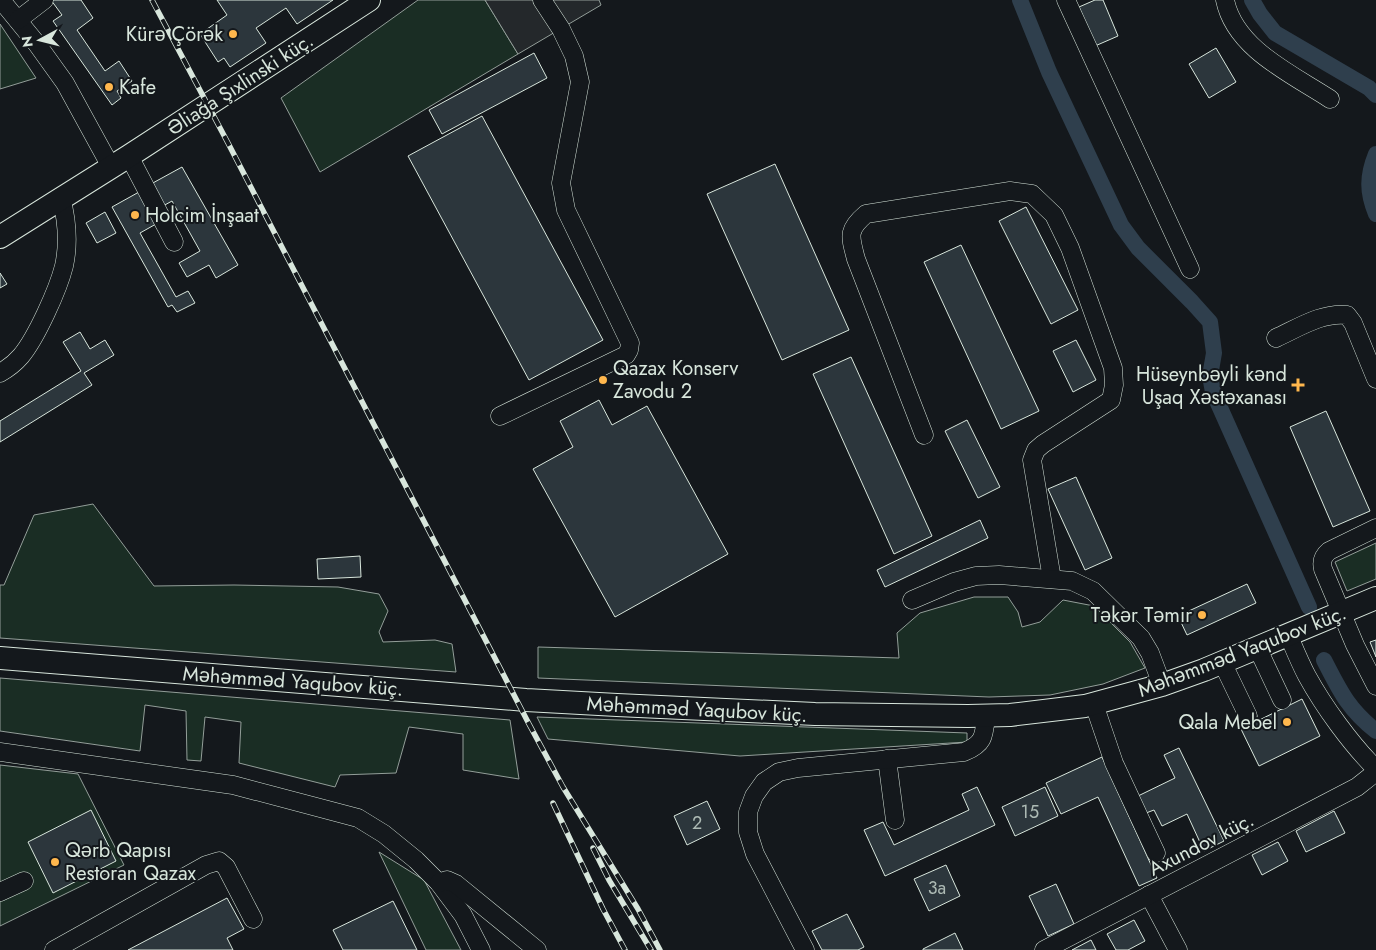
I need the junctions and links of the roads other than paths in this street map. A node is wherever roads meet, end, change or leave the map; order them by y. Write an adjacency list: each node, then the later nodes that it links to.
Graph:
1 (1, 0): 7 (street)
2 (44, 0): 7 (street)
3 (369, 0): 9 (main road, Əliağa Şıxlinski küç.)
4 (542, 0): 17 (street)
5 (1066, 0): 13 (street)
6 (1225, 0): 8 (street)
7 (18, 20): 9 (street)
8 (1330, 99)
9 (120, 161): 10 (main road, Əliağa Şıxlinski küç.); 12 (street)
10 (61, 197): 11 (main road, Əliağa Şıxlinski küç.); 15 (street)
11 (0, 237)
12 (174, 242)
13 (1190, 269)
14 (1276, 338): 16 (street)
15 (0, 373)
16 (1376, 379)
17 (500, 416)
18 (924, 435): 20 (street)
19 (1376, 528): 23 (street)
20 (1052, 578): 22 (street); 28 (street)
21 (1376, 598): 23 (main road, Məhəmməd Yaqubov küç.)
22 (912, 600)
23 (1341, 612): 24 (main road, Məhəmməd Yaqubov küç.); 29 (street)
24 (1288, 634): 25 (main road, Məhəmməd Yaqubov küç.); 36 (street)
25 (1257, 647): 27 (main road, Məhəmməd Yaqubov küç.); 30 (street)
26 (0, 658): 32 (main road, Məhəmməd Yaqubov küç.)
27 (1222, 662): 28 (main road, Məhəmməd Yaqubov küç.); 33 (street)
28 (1162, 685): 31 (main road, Məhəmməd Yaqubov küç.)
29 (1376, 686)
30 (1282, 700)
31 (1094, 704): 32 (main road, Məhəmməd Yaqubov küç.); 38 (street)
32 (986, 716): 35 (street)
33 (1248, 716)
34 (0, 752): 40 (street)
35 (887, 759): 37 (street); 47 (street)
36 (1376, 770): 42 (street, Axundov küç.)
37 (895, 820)
38 (1156, 853)
39 (24, 881): 41 (street)
40 (439, 882): 45 (street); 46 (street)
41 (0, 892)
42 (1149, 895): 48 (street, Axundov küç.); 49 (street)
43 (253, 919): 44 (street)
44 (54, 950)
45 (481, 950)
46 (537, 950)
47 (804, 950)
48 (1044, 950)
49 (1178, 950)

